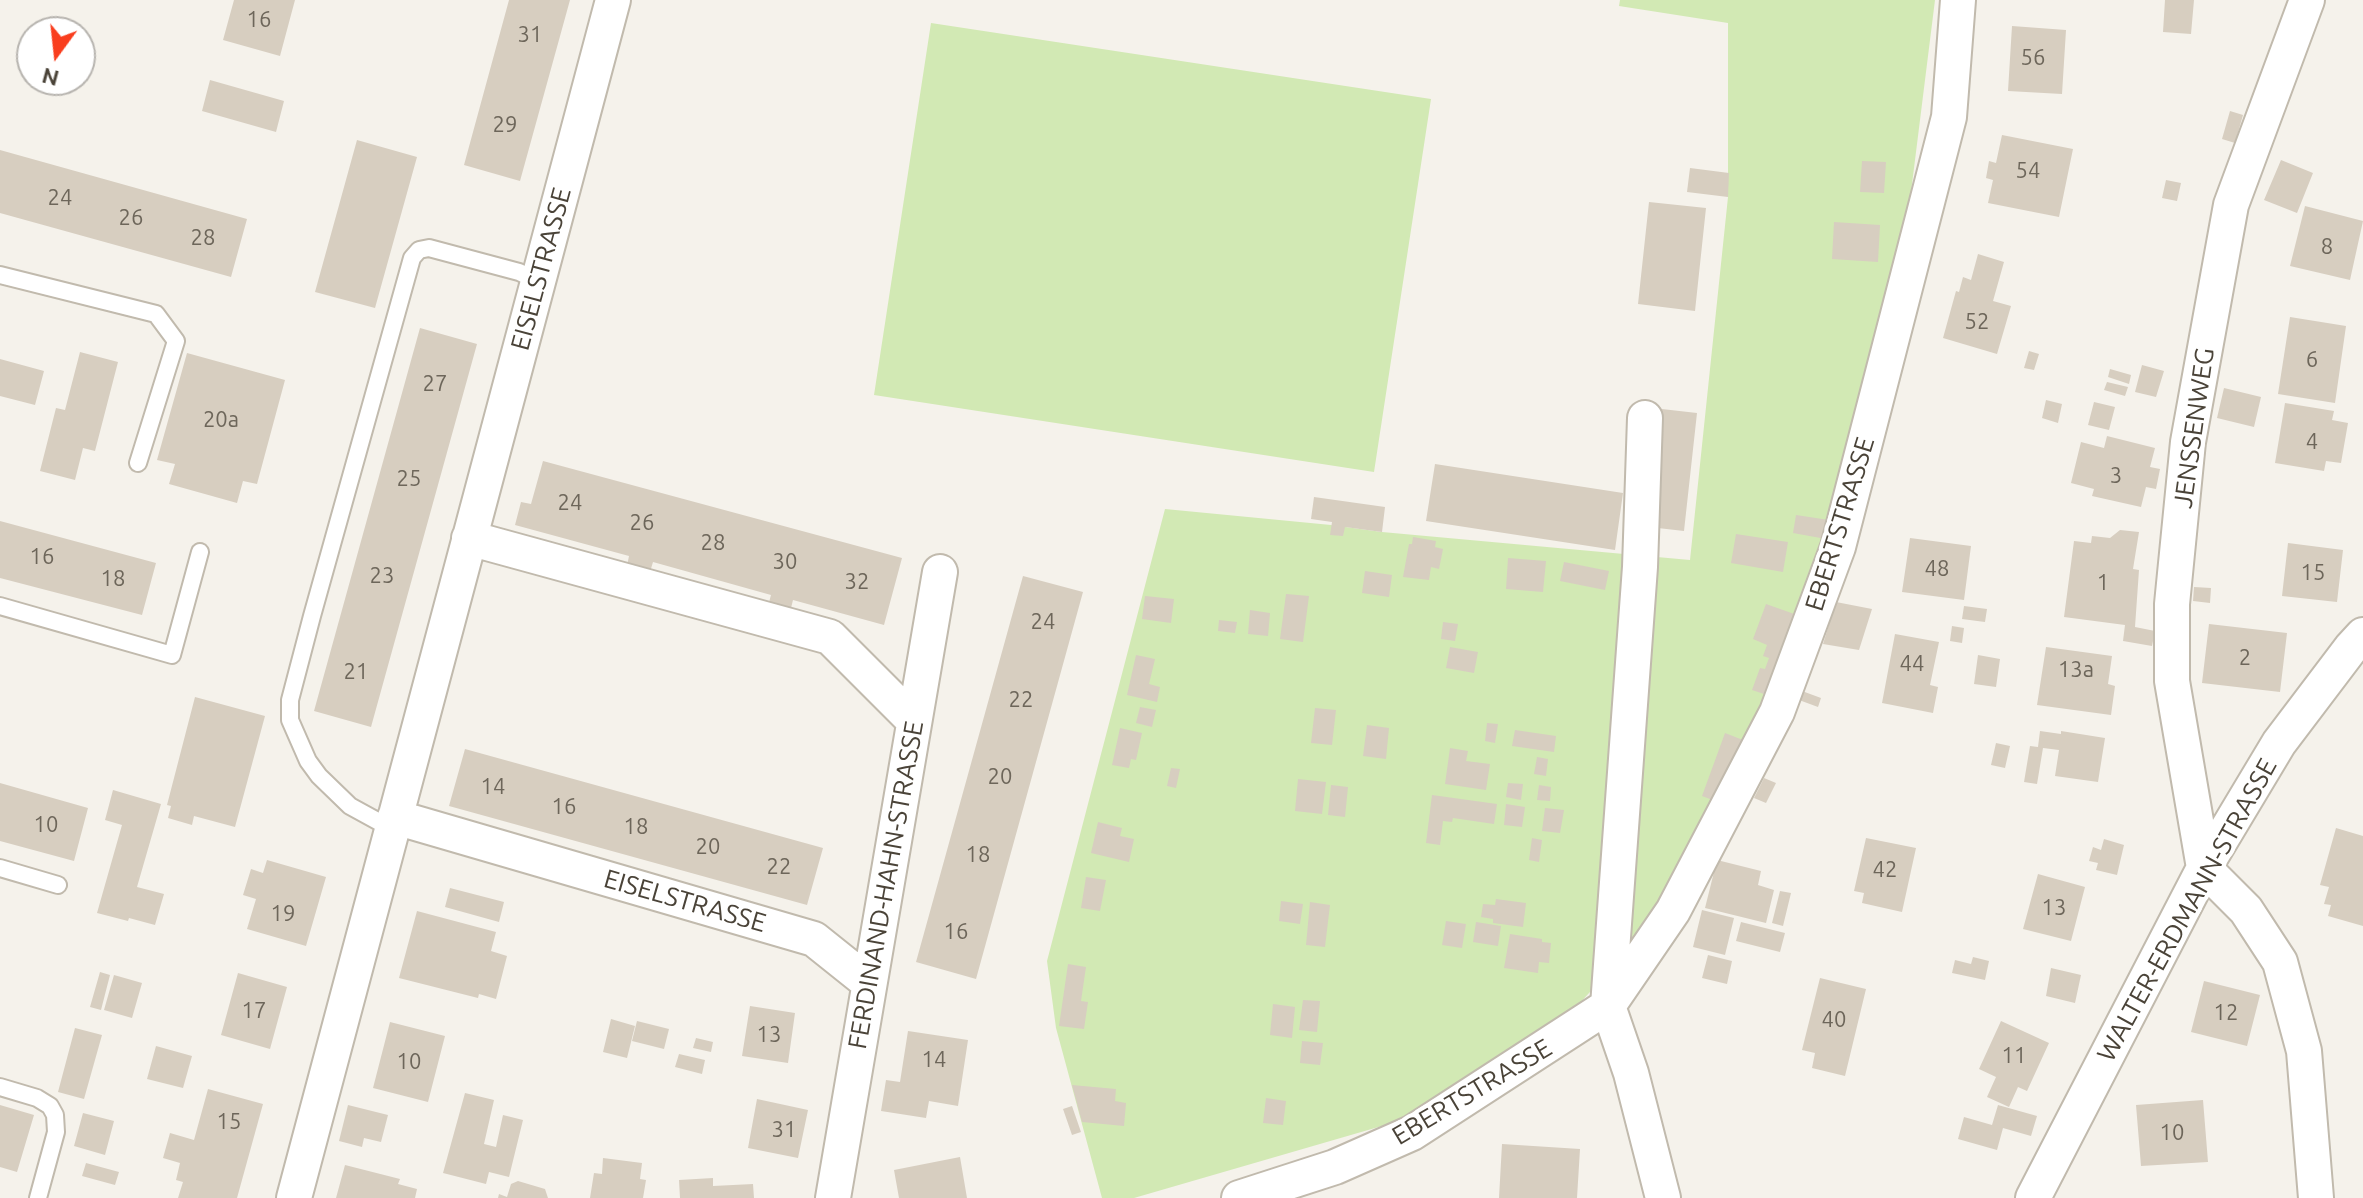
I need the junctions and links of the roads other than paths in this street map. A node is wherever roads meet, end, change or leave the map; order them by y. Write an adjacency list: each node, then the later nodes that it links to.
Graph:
1 (613, 0): 5 (street, EISELSTRASSE)
2 (1958, 0): 19 (street, EBERTSTRASSE)
3 (2307, 0): 16 (street, JENSSENWEG)
4 (0, 275): 7 (lane)
5 (538, 281): 8 (street, EISELSTRASSE); 14 (lane)
6 (1645, 418): 19 (street)
7 (138, 463)
8 (469, 538): 13 (street); 14 (street, EISELSTRASSE)
9 (200, 552): 11 (lane)
10 (940, 572): 13 (street, FERDINAND-HAHN-STRASSE)
11 (0, 606)
12 (2363, 635): 16 (street, WALTER-ERDMANN-STRASSE)
13 (914, 721): 18 (street, FERDINAND-HAHN-STRASSE)
14 (393, 823): 18 (street, EISELSTRASSE); 23 (street, EISELSTRASSE)
15 (0, 868): 17 (lane)
16 (2204, 868): 27 (street, WALTER-ERDMANN-STRASSE); 28 (street)
17 (58, 885)
18 (869, 983): 24 (street, FERDINAND-HAHN-STRASSE)
19 (1608, 1006): 21 (street, EBERTSTRASSE); 26 (street)
20 (0, 1087): 22 (lane)
21 (1335, 1183): 25 (street, EBERTSTRASSE)
22 (38, 1198)
23 (294, 1198)
24 (833, 1198)
25 (1239, 1198)
26 (1663, 1198)
27 (2033, 1198)
28 (2316, 1198)

